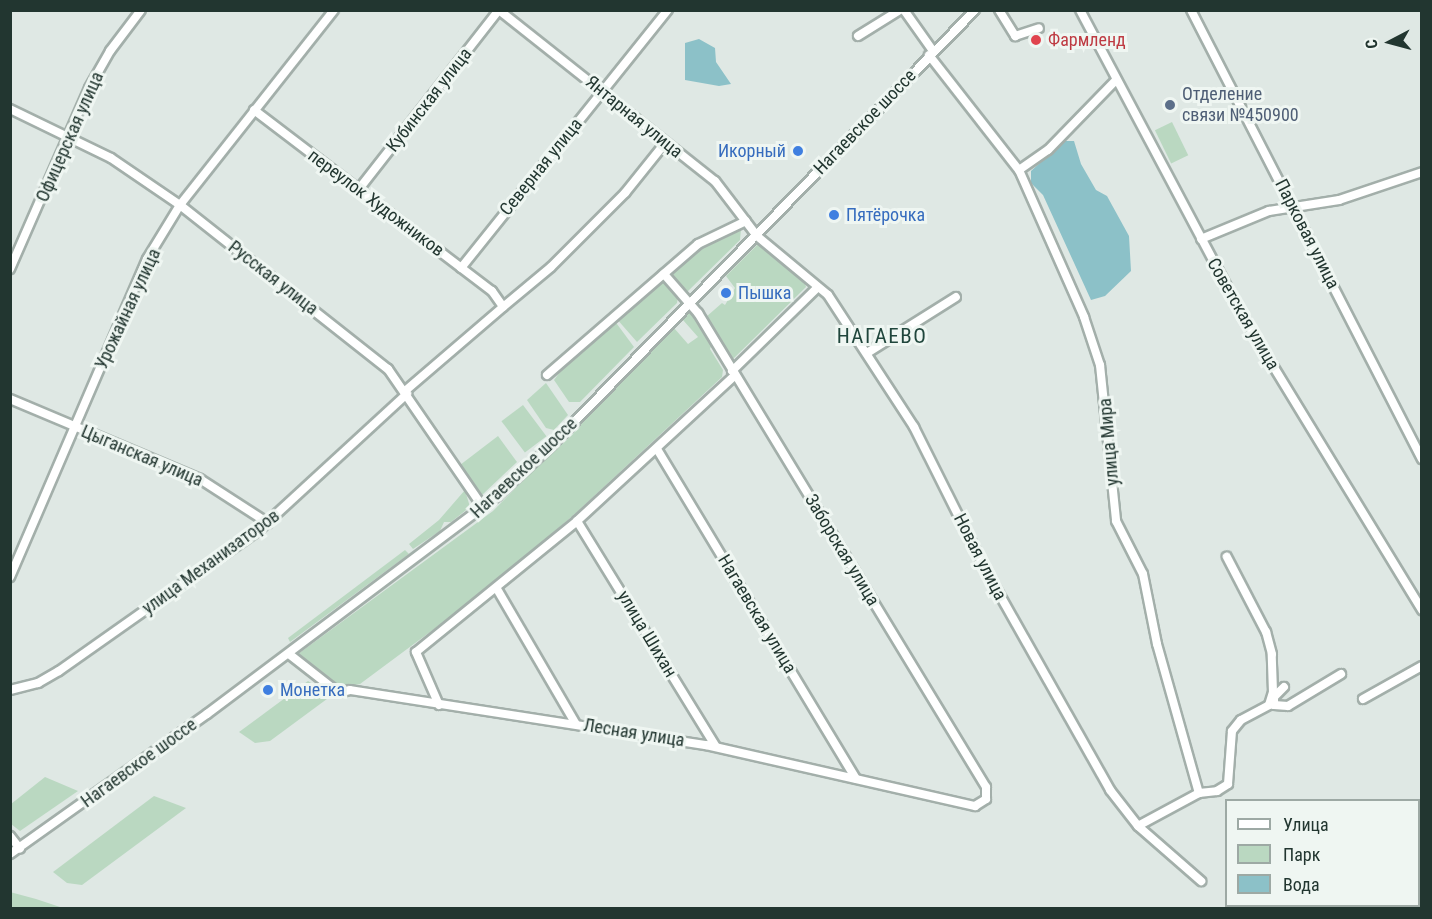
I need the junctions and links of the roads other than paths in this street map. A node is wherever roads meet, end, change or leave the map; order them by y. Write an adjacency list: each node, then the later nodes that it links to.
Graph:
1 (141, 10): 17 (street, Офицерская улица)
2 (334, 10): 16 (street, Урожайная улица)
3 (499, 10): 14 (street, Янтарная улица); 21 (street, Кубинская улица)
4 (668, 10): 14 (street, Северная улица)
5 (902, 10): 11 (street); 12 (street, улица Мира)
6 (975, 10): 12 (street, Нагаевское шоссе)
7 (999, 10): 10 (street)
8 (1080, 10): 13 (street, Советская улица)
9 (1191, 10): 23 (street, Парковая улица)
10 (1039, 28)
11 (858, 36)
12 (931, 53): 19 (street, улица Мира); 25 (street, Нагаевское шоссе)
13 (1116, 80): 19 (street); 26 (street, Советская улица)
14 (602, 90): 18 (street, Янтарная улица); 27 (street, Северная улица)
15 (10, 109): 17 (street, Русская улица)
16 (254, 110): 21 (street, переулок Художников); 22 (street, Урожайная улица)
17 (69, 137): 22 (street, Русская улица); 28 (street, Офицерская улица)
18 (666, 142): 24 (street, Янтарная улица); 33 (street, улица Механизаторов)
19 (1019, 170): 60 (street, улица Мира)
20 (1422, 172): 23 (street)
21 (359, 189): 27 (street, переулок Художников)
22 (180, 205): 37 (street, Русская улица); 39 (street, Урожайная улица)
23 (1294, 208): 26 (street); 41 (street, Парковая улица)
24 (746, 221): 25 (street, Янтарная улица); 29 (street)
25 (757, 236): 30 (street, Новая улица); 32 (street, Нагаевское шоссе)
26 (1201, 239): 48 (street, Советская улица)
27 (460, 268): 33 (street, переулок Художников)
28 (10, 269)
29 (664, 274): 32 (street, Заборская улица); 36 (street)
30 (818, 287): 34 (street, Новая улица); 35 (street)
31 (956, 297): 34 (street)
32 (689, 305): 35 (street, Заборская улица); 42 (street, Нагаевское шоссе)
33 (503, 307): 37 (street, улица Механизаторов)
34 (867, 353): 62 (street, Новая улица)
35 (734, 373): 40 (street); 61 (street, Заборская улица)
36 (547, 375)
37 (406, 392): 42 (street, Русская улица); 44 (street, улица Механизаторов)
38 (10, 399): 39 (street, Цыганская улица)
39 (75, 427): 44 (street, Цыганская улица); 46 (street, Урожайная улица)
40 (657, 448): 43 (street); 59 (street, Нагаевская улица)
41 (1422, 459)
42 (483, 507): 49 (street, Нагаевское шоссе)
43 (577, 521): 47 (street); 58 (street, улица Шихан)
44 (268, 524): 53 (street, улица Механизаторов)
45 (1227, 557): 55 (street)
46 (10, 577)
47 (497, 589): 56 (street); 57 (street)
48 (1422, 610)
49 (288, 654): 56 (street, Лесная улица); 64 (street, Нагаевское шоссе)
50 (1422, 666): 54 (street)
51 (1341, 674): 55 (street)
52 (1284, 687): 55 (street)
53 (10, 690)
54 (1363, 699)
55 (1272, 702): 60 (street)
56 (440, 705): 57 (street, Лесная улица)
57 (576, 724): 58 (street, Лесная улица)
58 (716, 747): 59 (street, Лесная улица)
59 (856, 779): 61 (street, Лесная улица)
60 (1199, 794): 62 (street)
61 (986, 799)
62 (1138, 826): 66 (street, Новая улица)
63 (10, 836): 64 (street)
64 (20, 849): 65 (street, Нагаевское шоссе)
65 (10, 854)
66 (1200, 881)

